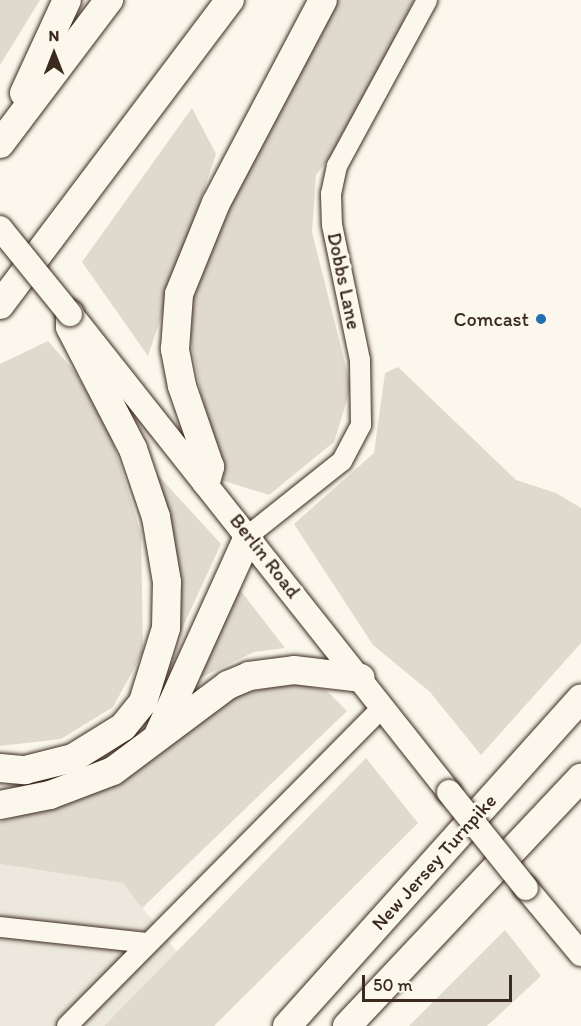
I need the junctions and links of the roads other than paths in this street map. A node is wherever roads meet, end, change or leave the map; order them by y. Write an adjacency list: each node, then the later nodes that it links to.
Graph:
1 (67, 0): 6 (highway)
2 (109, 0): 6 (highway)
3 (230, 0): 8 (highway)
4 (323, 0): 10 (highway)
5 (427, 0): 11 (street, Dobbs Lane)
6 (2, 142)
7 (0, 228): 9 (main road, Berlin Road, bridge)
8 (0, 305)
9 (70, 314): 10 (main road, Berlin Road); 16 (highway)
10 (206, 482): 11 (main road, Berlin Road)
11 (249, 535): 12 (main road, Berlin Road); 15 (highway)
12 (361, 678): 14 (main road, Berlin Road); 15 (highway)
13 (581, 698): 23 (highway, New Jersey Turnpike)
14 (383, 707): 20 (street); 21 (main road, Berlin Road, bridge)
15 (157, 738): 18 (highway)
16 (0, 768)
17 (581, 778): 24 (highway)
18 (0, 806)
19 (0, 927): 20 (street)
20 (148, 943): 22 (street)
21 (581, 954)
22 (67, 1026)
23 (287, 1026)
24 (347, 1026)

